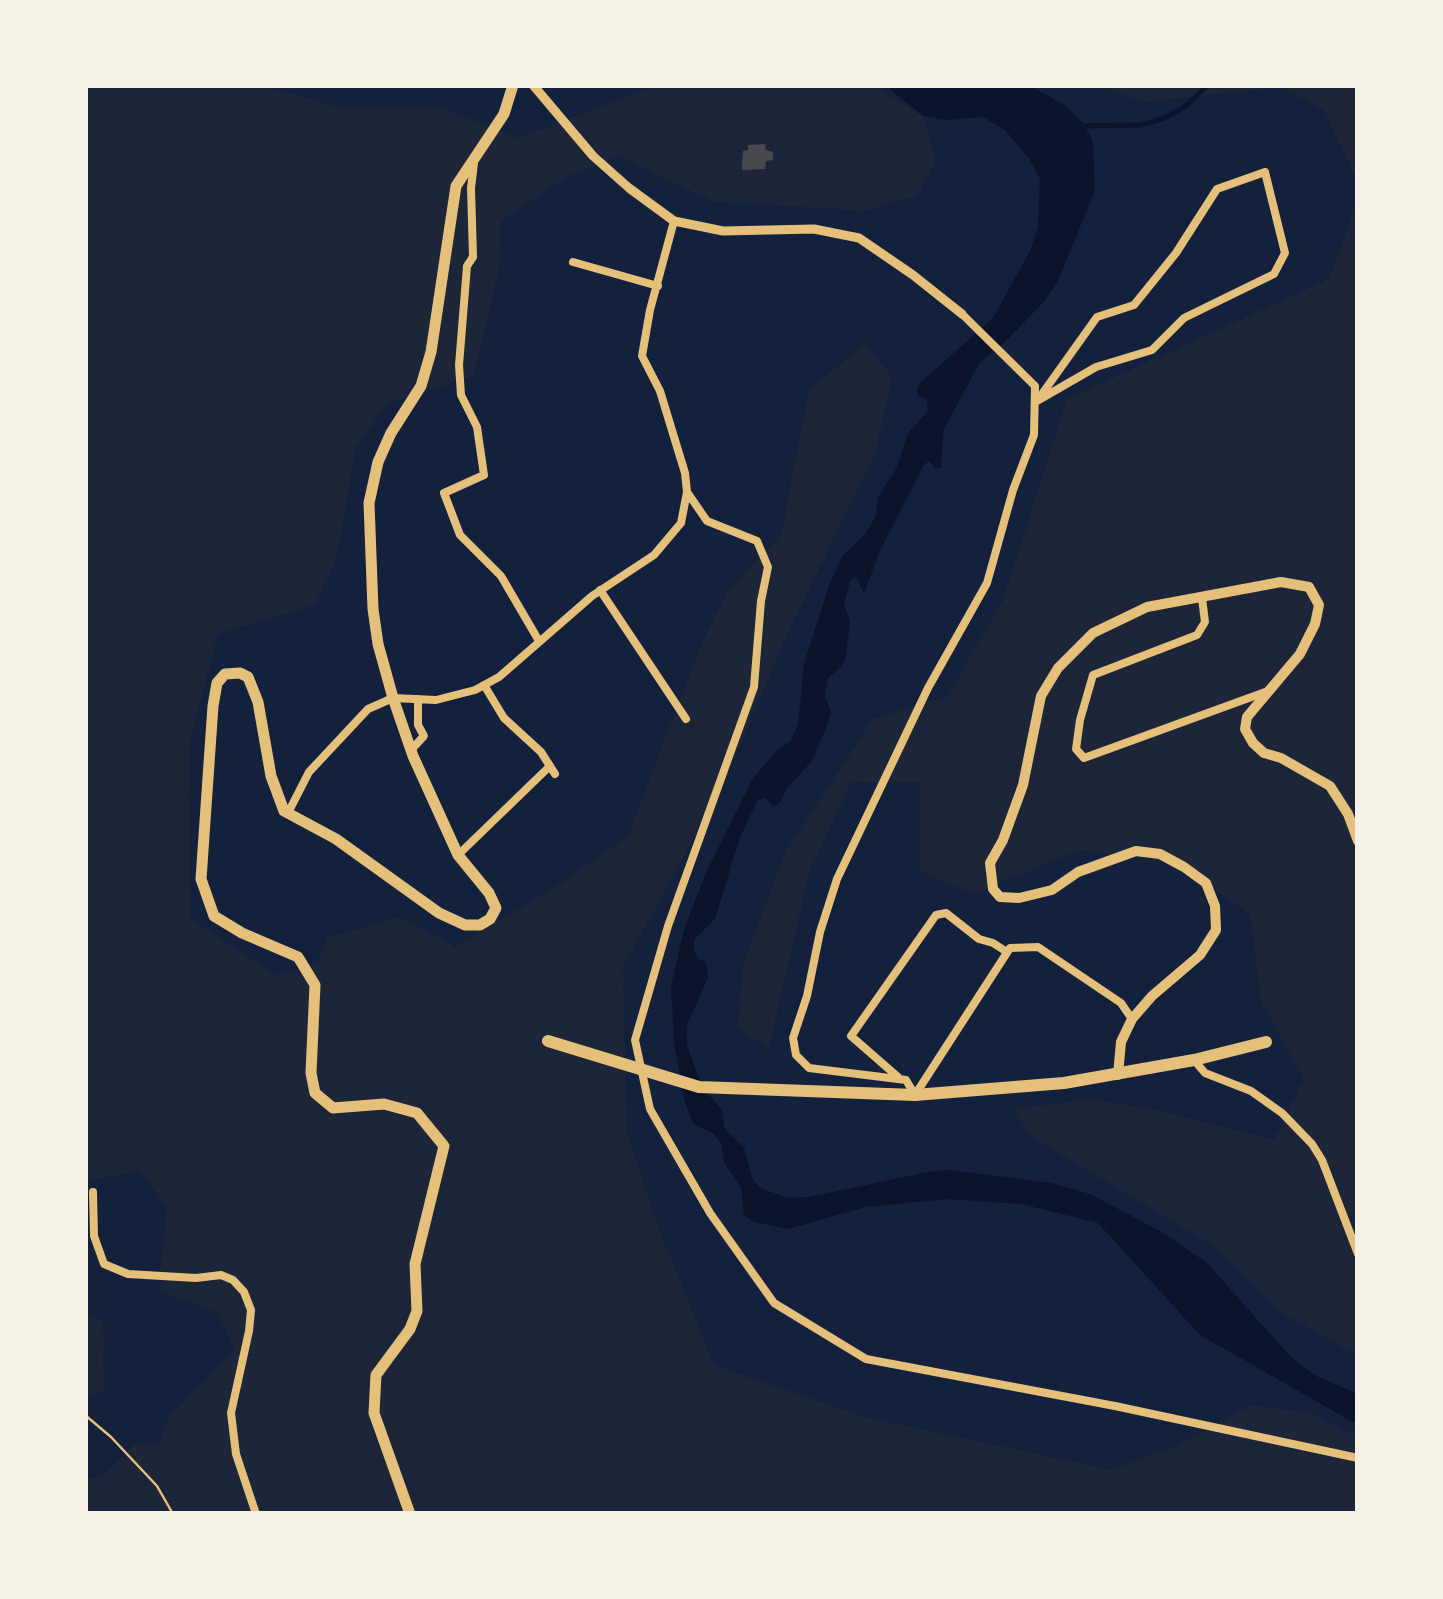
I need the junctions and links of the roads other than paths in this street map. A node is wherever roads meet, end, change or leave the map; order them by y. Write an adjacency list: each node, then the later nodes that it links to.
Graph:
1 (513, 85): 3 (main road)
2 (534, 85): 4 (street)
3 (475, 154): 12 (street); 15 (main road)
4 (674, 221): 6 (street); 7 (street)
5 (573, 262): 6 (street)
6 (658, 286): 9 (street)
7 (962, 314): 8 (street)
8 (1037, 401): 8 (street); 28 (street)
9 (687, 492): 10 (street); 32 (street)
10 (600, 590): 12 (street); 17 (street)
11 (1202, 598): 14 (main road); 14 (street); 23 (main road)
12 (539, 642): 13 (street)
13 (484, 685): 16 (street); 21 (street)
14 (1272, 690): 20 (main road)
15 (392, 698): 16 (street); 18 (main road); 19 (street)
16 (418, 699): 18 (street)
17 (686, 719)
18 (411, 750): 21 (main road)
19 (288, 814): 21 (main road); 34 (main road)
20 (1358, 841)
21 (458, 855)
22 (1007, 952): 23 (street); 28 (street); 29 (street)
23 (1132, 1019): 27 (main road)
24 (548, 1041): 29 (highway)
25 (1266, 1042): 26 (highway)
26 (1194, 1060): 27 (highway); 31 (street)
27 (1118, 1074): 29 (highway)
28 (898, 1077): 29 (street)
29 (915, 1096)
30 (94, 1192): 33 (street)
31 (1358, 1254)
32 (1358, 1458)
33 (256, 1514)
34 (410, 1514)

